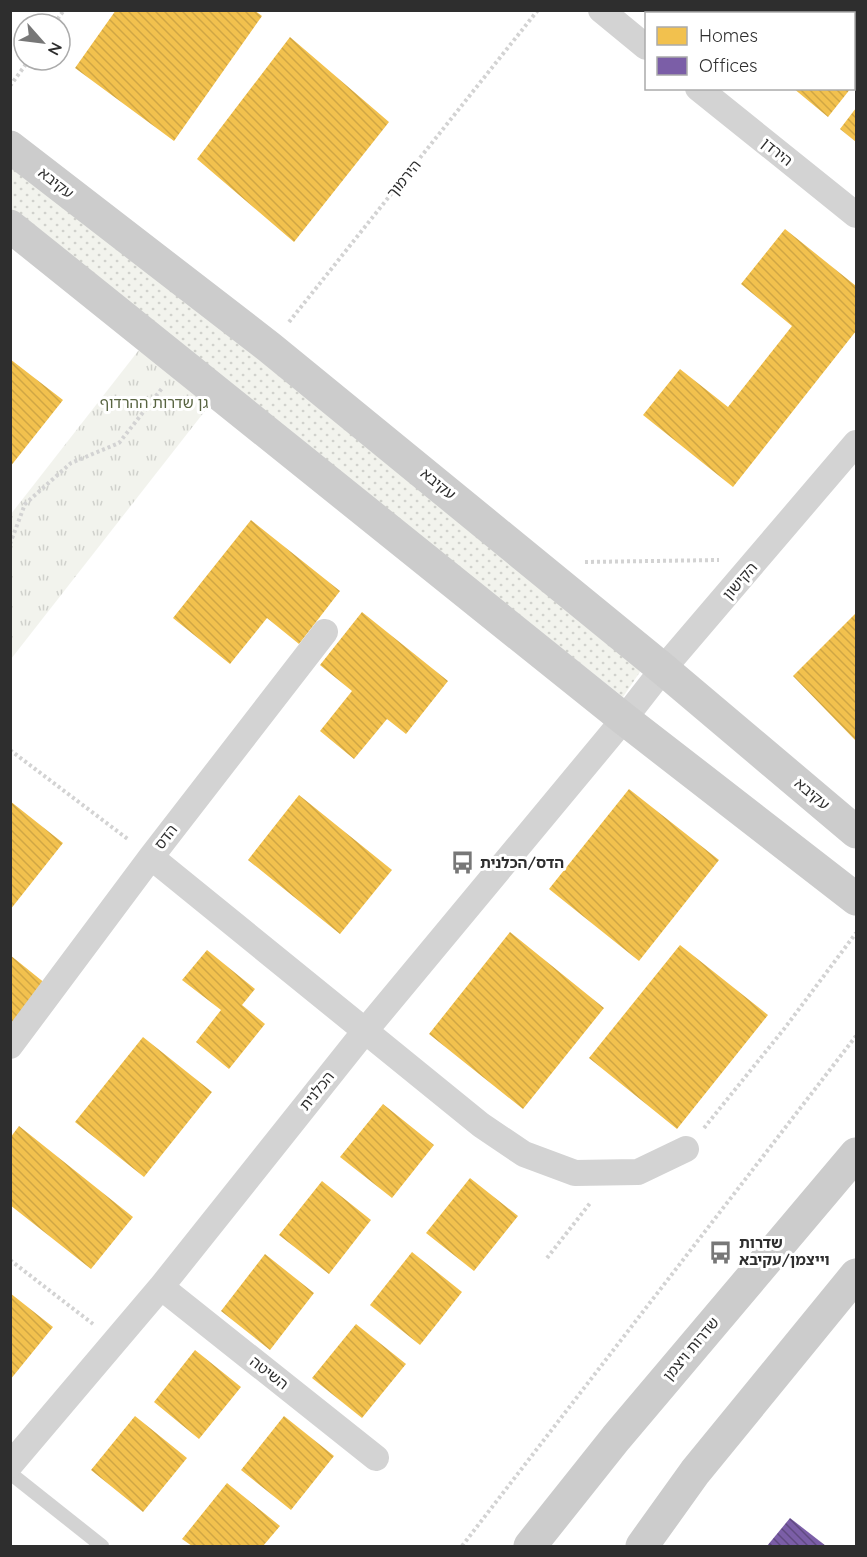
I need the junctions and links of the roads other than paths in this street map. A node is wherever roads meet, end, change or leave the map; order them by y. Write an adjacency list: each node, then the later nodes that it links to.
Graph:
1 (601, 10): 2 (street)
2 (645, 46)
3 (700, 90): 5 (street, הירדן)
4 (10, 147): 9 (street, עקיבא)
5 (856, 215)
6 (10, 226): 10 (street)
7 (856, 443): 9 (street, הקישון)
8 (325, 632): 12 (street, הדס)
9 (663, 669): 10 (street, הקישון); 11 (street, עקיבא)
10 (624, 719): 13 (street); 14 (street, הכלנית)
11 (856, 832)
12 (151, 857): 14 (street); 15 (street, הדס)
13 (856, 898)
14 (365, 1031): 16 (street); 19 (street, הכלנית)
15 (10, 1046)
16 (686, 1149)
17 (856, 1154): 24 (street, שדרות ויצמן)
18 (855, 1277): 25 (street)
19 (160, 1287): 20 (street, השיטה); 21 (street, הכלנית)
20 (376, 1458)
21 (10, 1465)
22 (10, 1473): 23 (lane)
23 (102, 1546)
24 (530, 1546)
25 (642, 1546)

